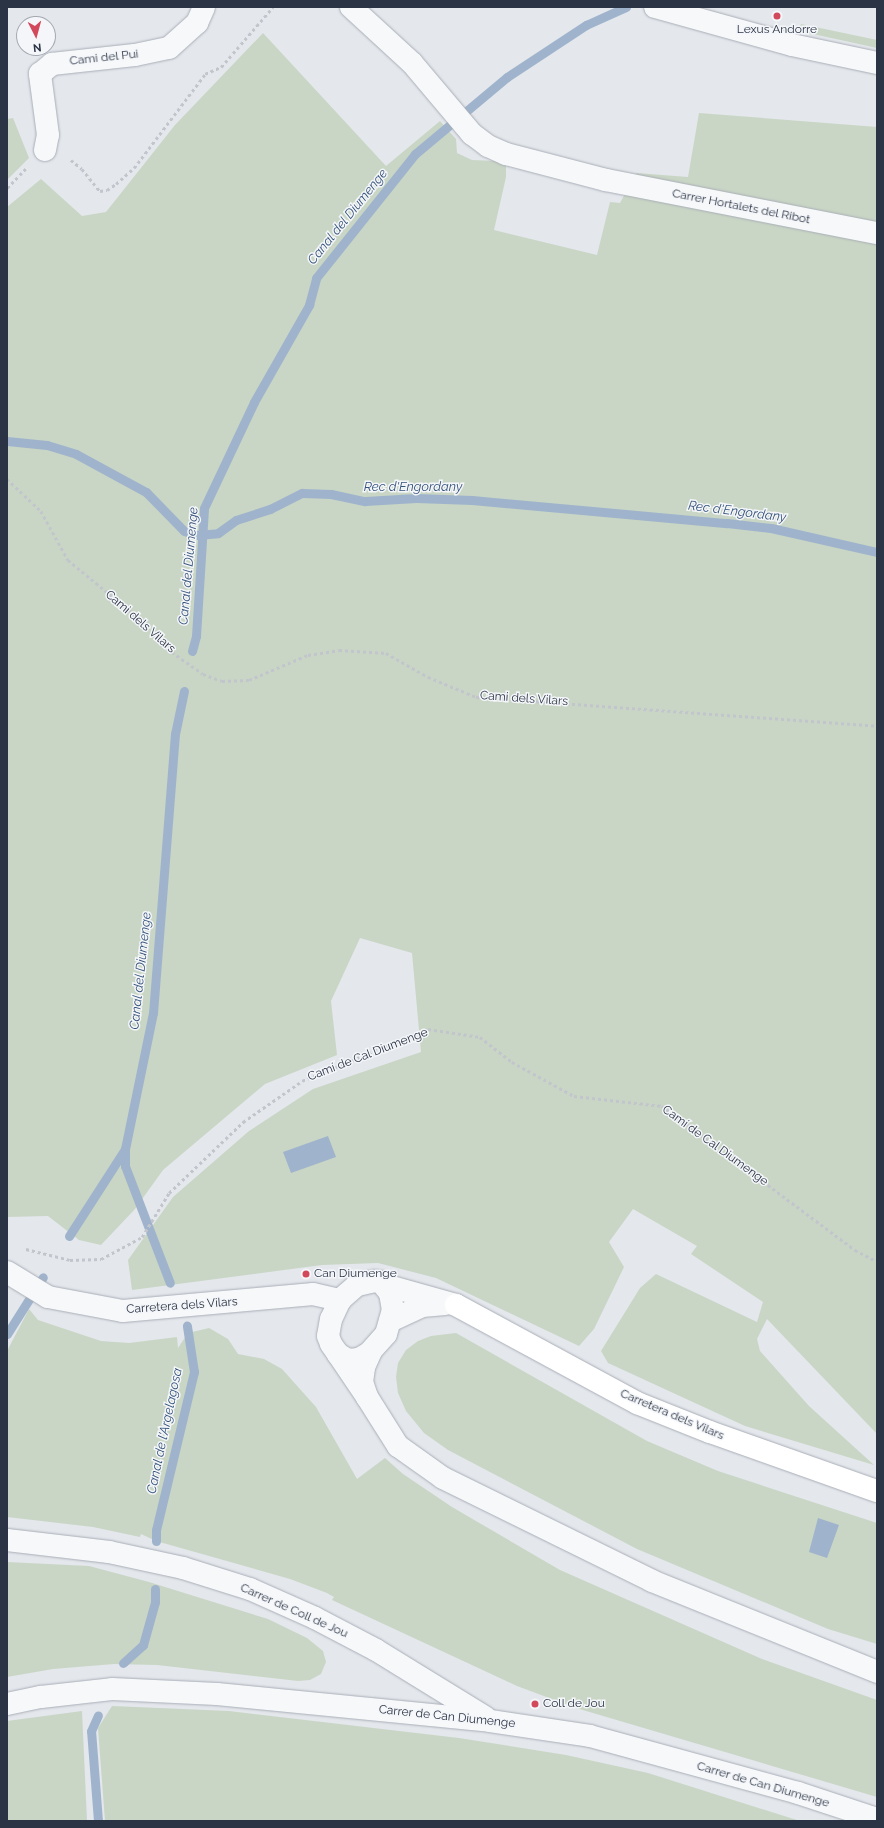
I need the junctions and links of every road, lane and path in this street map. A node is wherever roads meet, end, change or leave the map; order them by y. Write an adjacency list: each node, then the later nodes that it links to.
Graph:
1 (204, 7): 6 (street, Cami del Pui)
2 (273, 7): 6 (path)
3 (351, 7): 7 (street, Carrer Hortalets del Ribot)
4 (655, 7): 5 (street)
5 (877, 63)
6 (45, 150)
7 (877, 233)
8 (7, 478): 9 (path, Cami dels Vilars)
9 (877, 726)
10 (21, 1248): 11 (path, Camí de Cal Diumenge)
11 (877, 1261)
12 (7, 1272): 14 (street, Carretera dels Vilars)
13 (385, 1285): 14 (street); 15 (street, Carretera dels Vilars); 16 (street)
14 (340, 1300): 18 (street)
15 (456, 1305): 16 (street, Carretera dels Vilars); 20 (street, Carretera dels Vilars)
16 (390, 1322): 17 (street)
17 (371, 1351): 18 (street); 19 (street)
18 (338, 1354): 19 (street)
19 (367, 1397): 22 (street)
20 (877, 1491)
21 (7, 1540): 24 (street, Carrer de Coll de Jou)
22 (877, 1672)
23 (7, 1704): 24 (street, Carrer de Can Diumenge)
24 (490, 1720): 25 (street, Carrer de Can Diumenge)
25 (877, 1819)

